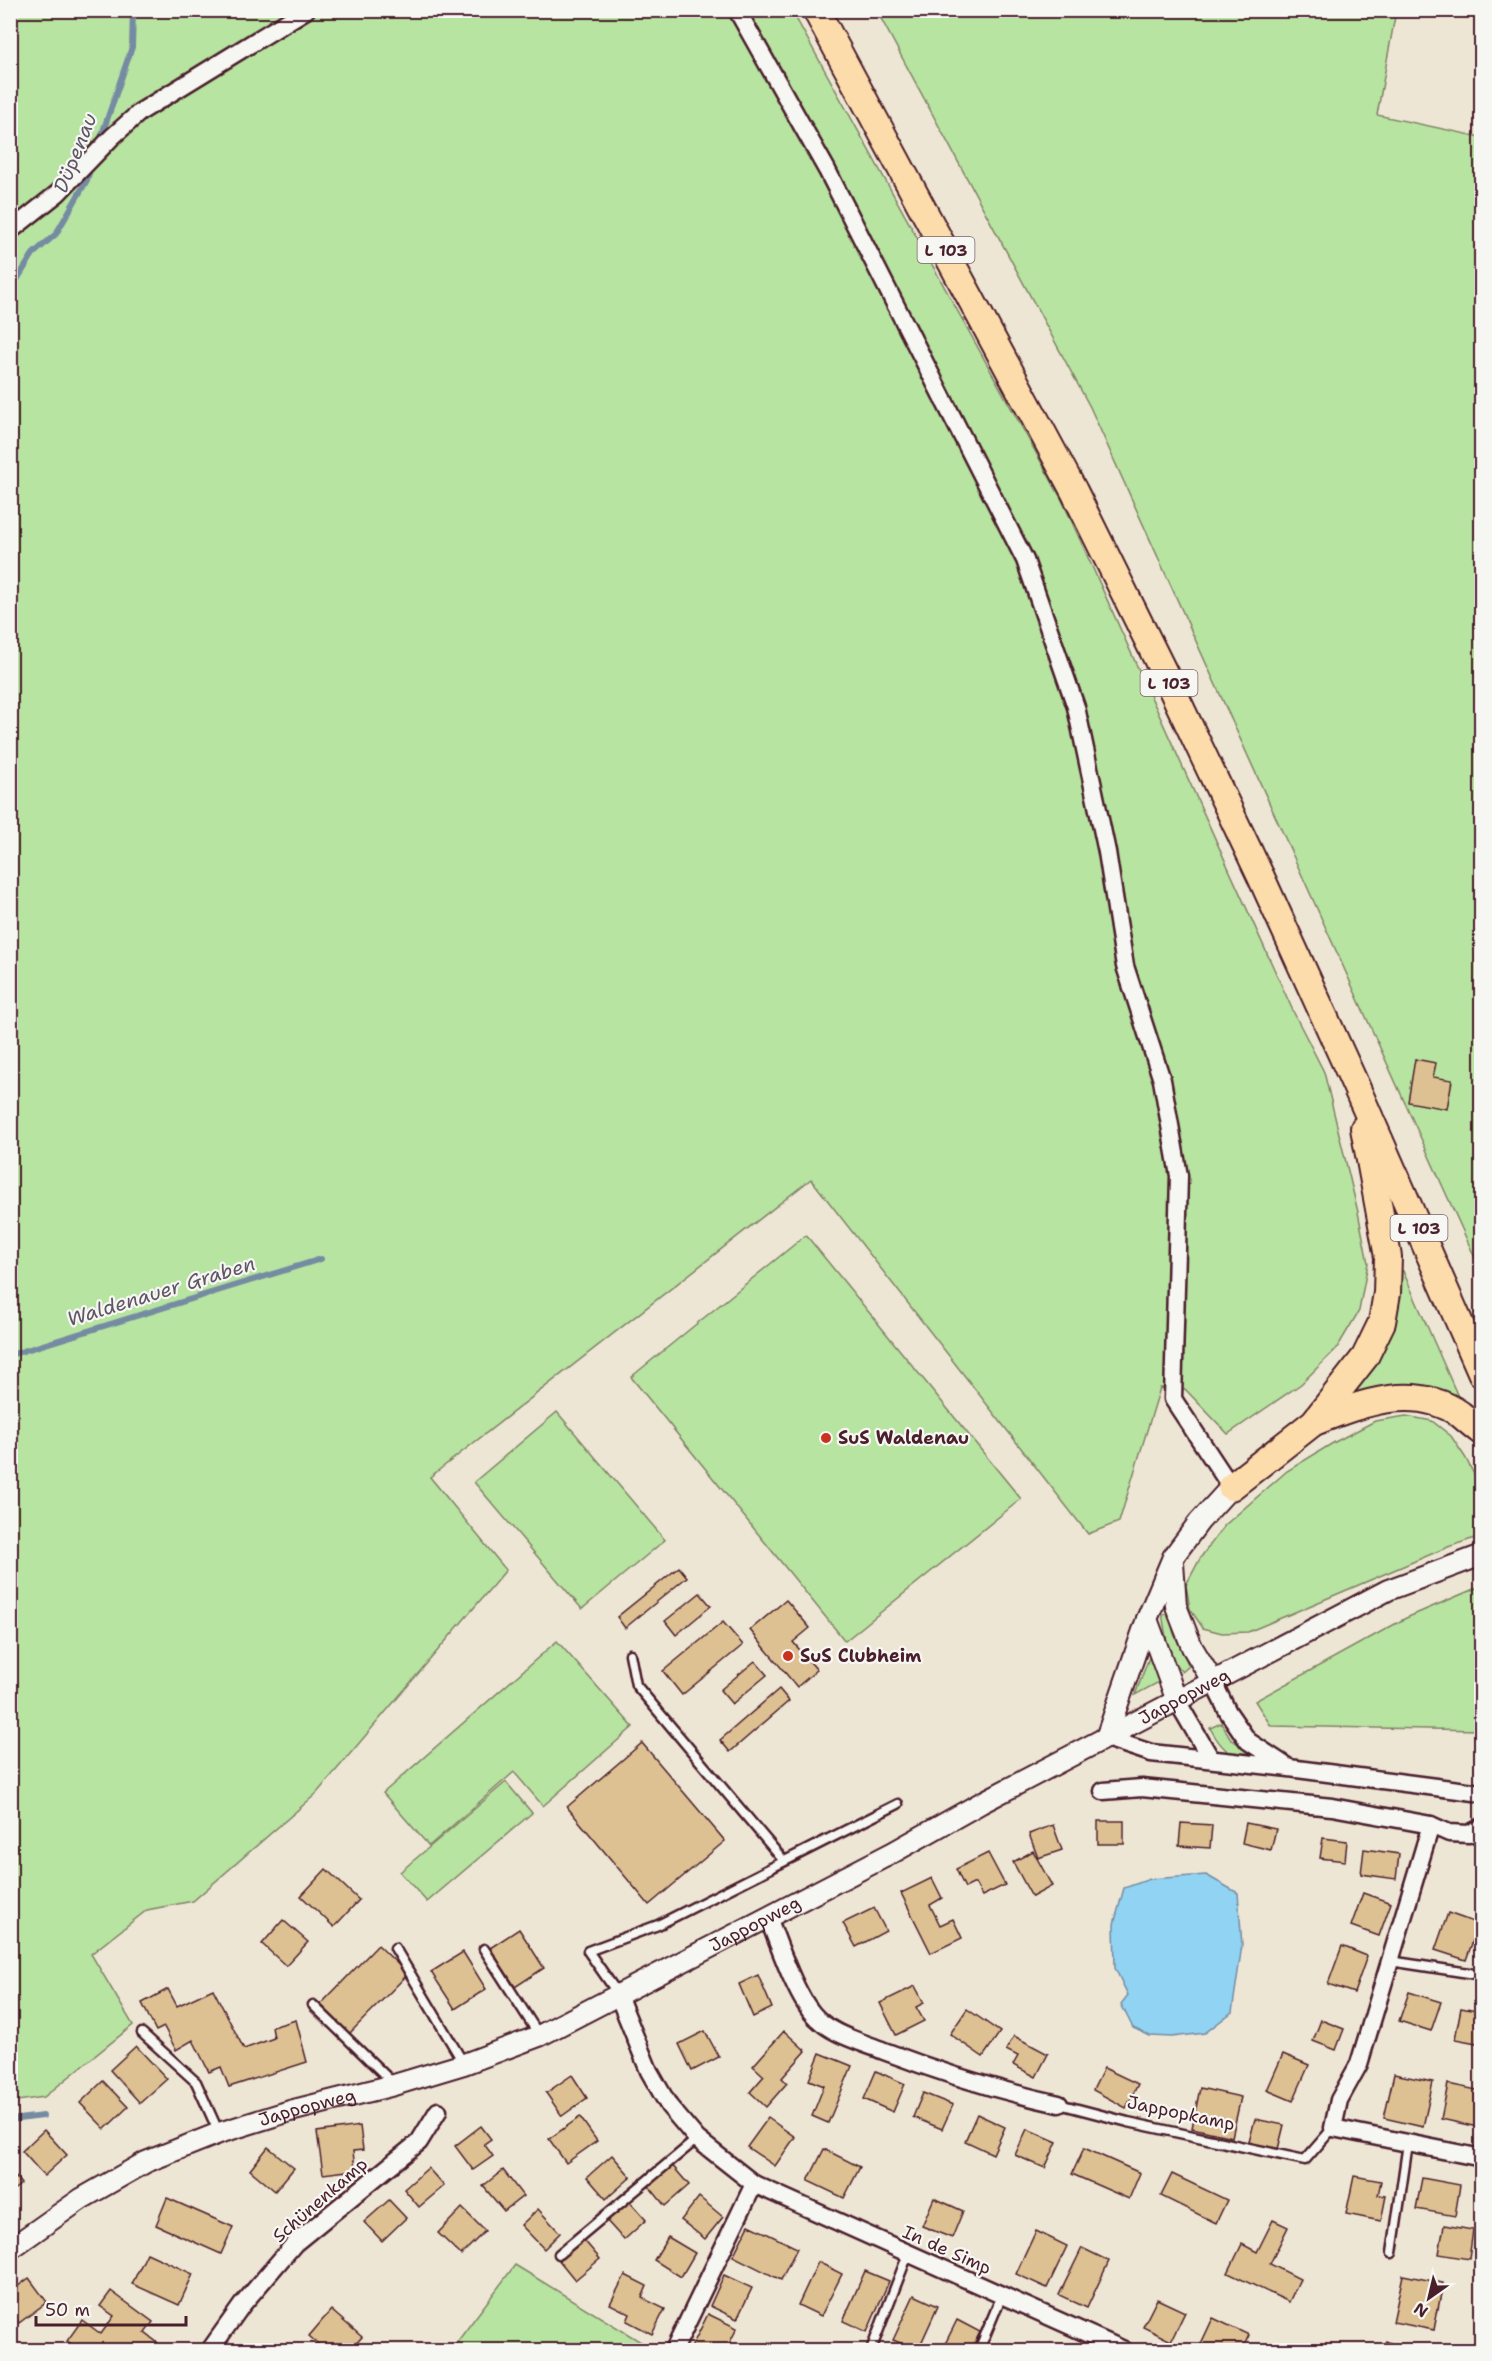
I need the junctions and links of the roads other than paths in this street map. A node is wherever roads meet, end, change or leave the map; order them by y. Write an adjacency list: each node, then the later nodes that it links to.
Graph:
1 (306, 10): 4 (street)
2 (737, 10): 9 (street)
3 (816, 10): 5 (main road, L 103)
4 (10, 231)
5 (1355, 1084): 6 (main road, L 103); 7 (main road)
6 (1482, 1374)
7 (1314, 1422): 8 (main road); 9 (main road)
8 (1482, 1432)
9 (1231, 1487): 11 (street)
10 (1482, 1556): 14 (street, Jappopweg)
11 (1173, 1557): 12 (street); 14 (street)
12 (1147, 1619): 15 (street); 16 (street)
13 (630, 1654): 24 (lane)
14 (1213, 1682): 15 (street, Jappopweg); 18 (street)
15 (1177, 1701): 16 (street, Jappopweg); 17 (street)
16 (1106, 1738): 17 (street); 25 (street, Jappopweg)
17 (1211, 1759): 18 (street)
18 (1289, 1768): 20 (street)
19 (1103, 1791): 22 (street)
20 (1482, 1793)
21 (898, 1804): 24 (lane)
22 (1431, 1825): 23 (street); 28 (street, Jappopkamp)
23 (1482, 1827)
24 (784, 1861): 30 (lane)
25 (768, 1917): 30 (street, Jappopweg); 36 (street, Jappopkamp)
26 (396, 1948): 34 (lane)
27 (484, 1949): 33 (lane)
28 (1390, 1960): 29 (lane); 38 (street, Jappopkamp)
29 (1482, 1975)
30 (618, 1995): 33 (street, Jappopweg); 40 (street, In de Simp)
31 (313, 2005): 35 (lane)
32 (142, 2033): 39 (lane)
33 (539, 2036): 34 (street, Jappopweg)
34 (464, 2064): 35 (street, Jappopweg)
35 (394, 2085): 39 (street, Jappopweg)
36 (1059, 2104): 38 (lane, Jappopkamp)
37 (438, 2111): 49 (street, Schünenkamp)
38 (1333, 2128): 41 (street)
39 (219, 2133): 44 (street, Jappopweg)
40 (697, 2139): 43 (street, In de Simp); 46 (lane)
41 (1408, 2143): 42 (street); 45 (lane)
42 (1482, 2158)
43 (754, 2184): 47 (street, In de Simp); 50 (street)
44 (10, 2248)
45 (1392, 2253)
46 (559, 2254)
47 (908, 2254): 48 (street, In de Simp); 51 (lane)
48 (1002, 2295): 52 (lane); 53 (street, In de Simp)
49 (210, 2350)
50 (674, 2350)
51 (871, 2350)
52 (979, 2350)
53 (1124, 2350)

